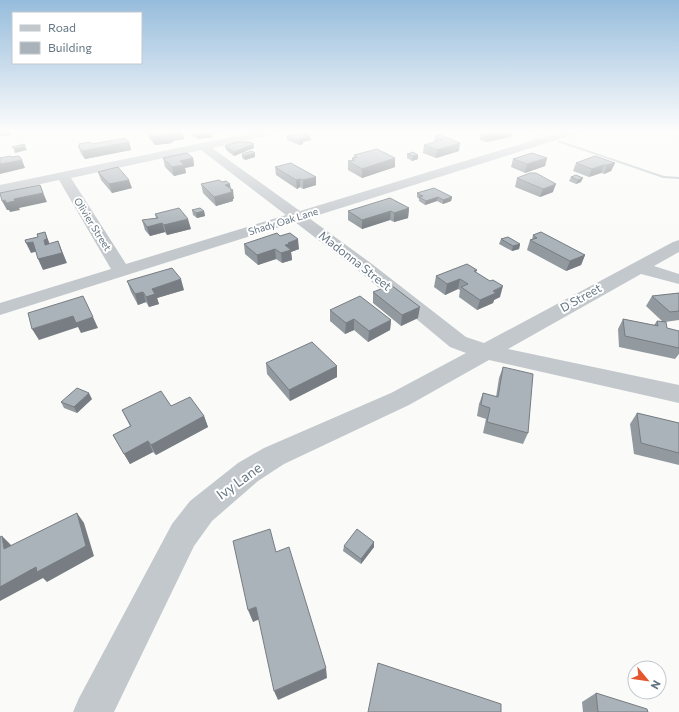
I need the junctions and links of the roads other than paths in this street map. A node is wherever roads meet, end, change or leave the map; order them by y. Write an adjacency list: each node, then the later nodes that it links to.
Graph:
1 (118, 164): 4 (street)
2 (227, 164): 6 (street, Madonna Street)
3 (466, 164): 6 (street, Shady Oak Lane)
4 (63, 176): 5 (street); 9 (street, Olivier Street)
5 (0, 189)
6 (297, 217): 9 (street, Shady Oak Lane); 12 (street, Madonna Street)
7 (679, 245): 8 (street, D Street)
8 (640, 266): 10 (street); 12 (street, D Street)
9 (122, 272): 11 (street, Shady Oak Lane)
10 (679, 278)
11 (0, 309)
12 (484, 351): 13 (street, Madonna Street); 14 (street, Ivy Lane)
13 (679, 394)
14 (93, 712)

